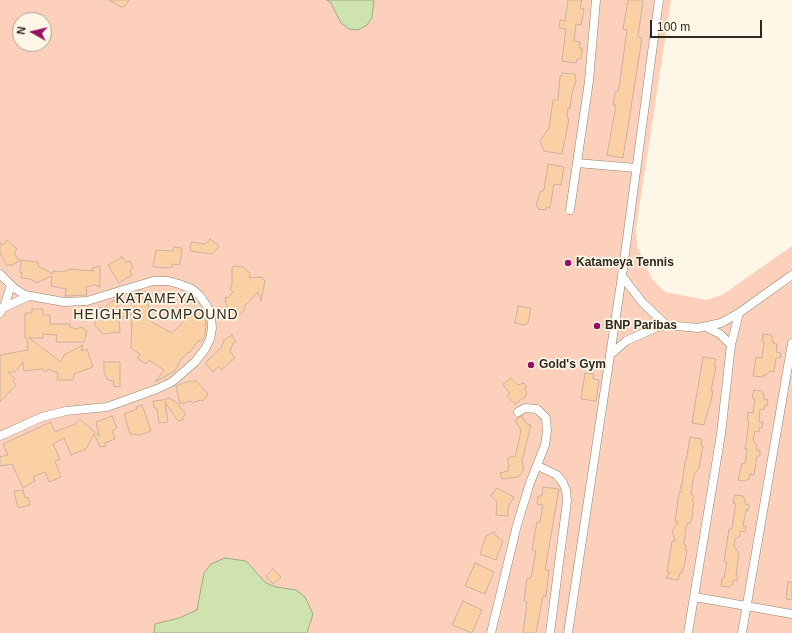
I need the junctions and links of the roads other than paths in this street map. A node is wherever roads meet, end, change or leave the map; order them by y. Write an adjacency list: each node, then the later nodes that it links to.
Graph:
1 (596, 0): 3 (street)
2 (659, 0): 4 (street)
3 (577, 163): 4 (street); 5 (street)
4 (636, 168): 8 (street)
5 (570, 210)
6 (0, 274): 9 (street)
7 (792, 275): 12 (street)
8 (622, 276): 13 (street); 17 (street)
9 (11, 285): 10 (street); 11 (street)
10 (29, 296): 11 (street); 19 (street)
11 (2, 310)
12 (739, 313): 14 (street); 16 (street)
13 (666, 325): 14 (street); 17 (street)
14 (706, 327): 16 (street)
15 (792, 343): 22 (street)
16 (731, 345): 21 (street)
17 (610, 355): 26 (street)
18 (518, 412): 20 (street)
19 (0, 436)
20 (538, 466): 24 (street); 25 (street)
21 (694, 597): 22 (street); 27 (street)
22 (747, 607): 23 (street); 28 (street)
23 (792, 614)
24 (491, 633)
25 (550, 633)
26 (568, 633)
27 (688, 633)
28 (742, 633)

